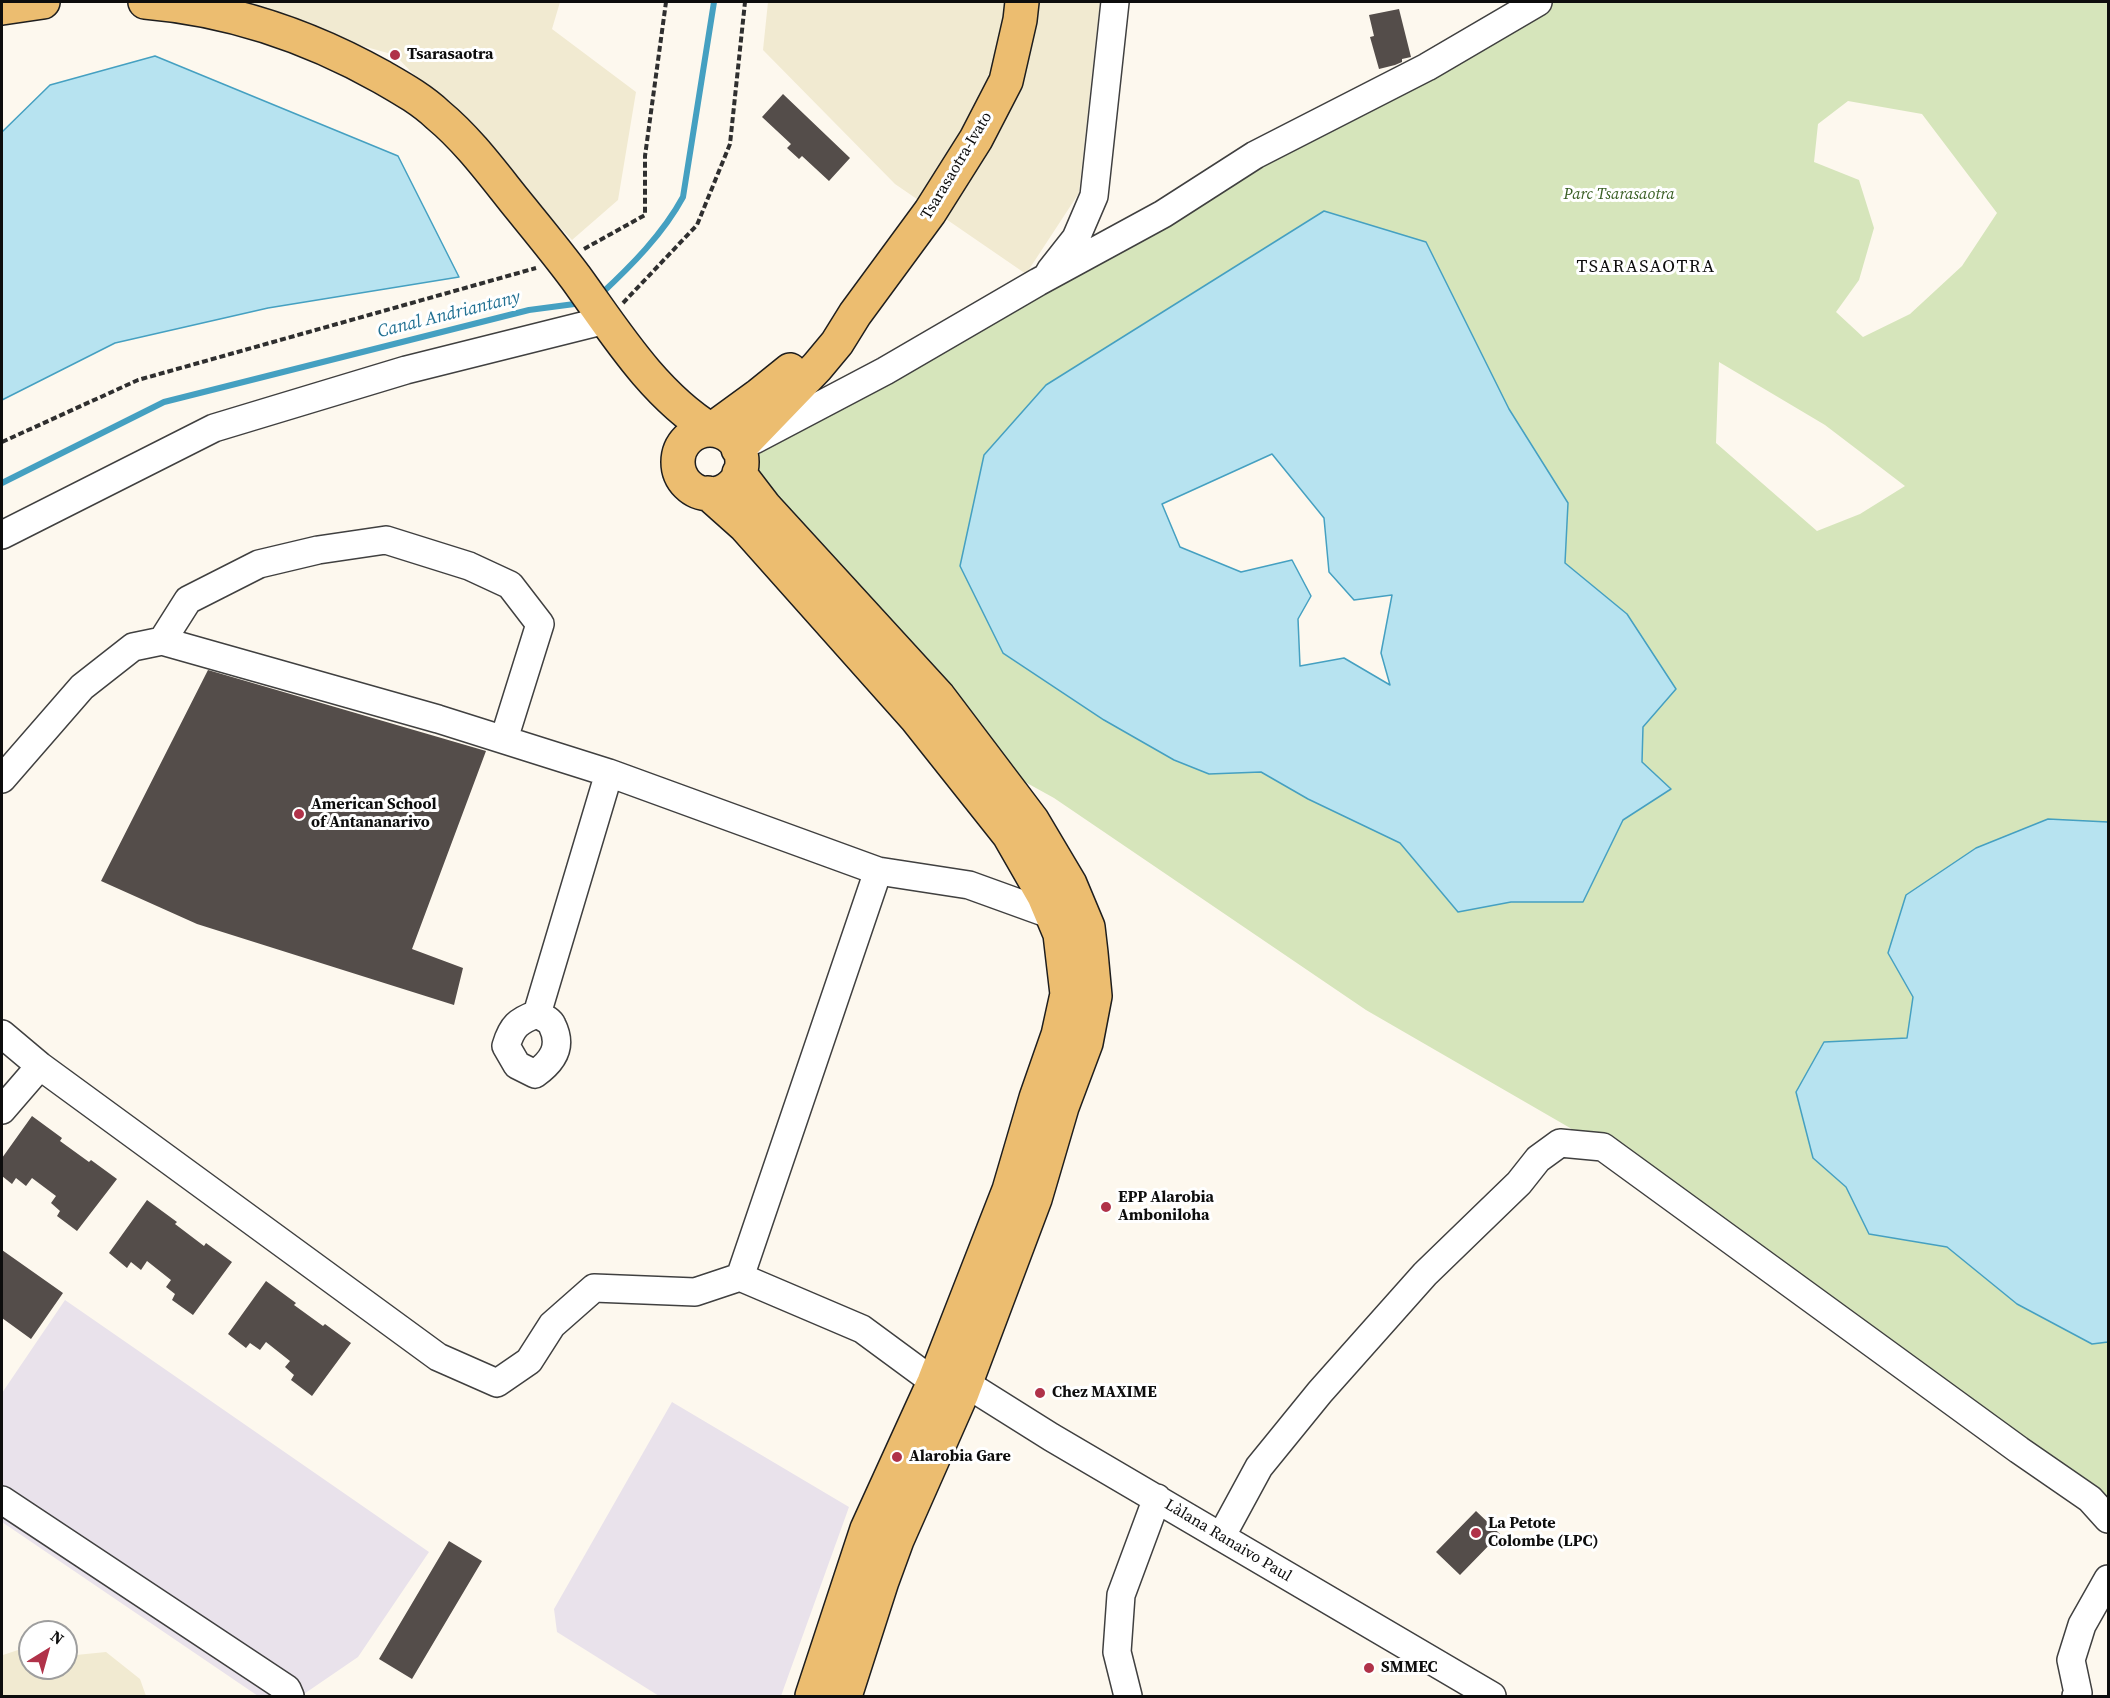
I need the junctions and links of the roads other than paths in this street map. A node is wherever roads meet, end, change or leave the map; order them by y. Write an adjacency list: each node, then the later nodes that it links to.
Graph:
1 (43, 2): 6 (main road)
2 (145, 2): 9 (main road)
3 (1022, 2): 8 (main road, Tsarasaotra-Ivato)
4 (1115, 2): 7 (street)
5 (1538, 2): 7 (street)
6 (2, 8)
7 (1044, 279): 12 (street)
8 (855, 314): 10 (main road); 13 (main road)
9 (606, 320): 11 (main road); 17 (street)
10 (822, 361): 12 (street); 15 (main road)
11 (663, 393): 13 (main road); 14 (main road)
12 (842, 394): 15 (street)
13 (711, 430): 14 (main road); 15 (main road)
14 (680, 450): 16 (main road)
15 (739, 461): 16 (main road); 29 (main road)
16 (708, 493): 23 (main road)
17 (2, 535)
18 (162, 641): 19 (street); 19 (street); 21 (street)
19 (504, 740): 20 (street)
20 (609, 773): 22 (street); 24 (street)
21 (2, 779)
22 (878, 871): 23 (street); 28 (street)
23 (1052, 915): 29 (main road)
24 (537, 1014)
25 (2, 1034): 26 (street)
26 (40, 1066): 27 (street); 28 (street)
27 (2, 1110)
28 (740, 1277): 29 (street, Làlana Ranaivo Paul)
29 (946, 1378): 30 (street, Làlana Ranaivo Paul); 36 (main road); 37 (main road)
30 (1157, 1498): 33 (street, Làlana Ranaivo Paul); 38 (street)
31 (2, 1500): 35 (street)
32 (2109, 1519): 33 (street)
33 (1221, 1537): 39 (street, Làlana Ranaivo Paul)
34 (2109, 1579): 40 (street)
35 (290, 1696)
36 (812, 1696)
37 (845, 1696)
38 (1128, 1696)
39 (1492, 1696)
40 (2076, 1696)

